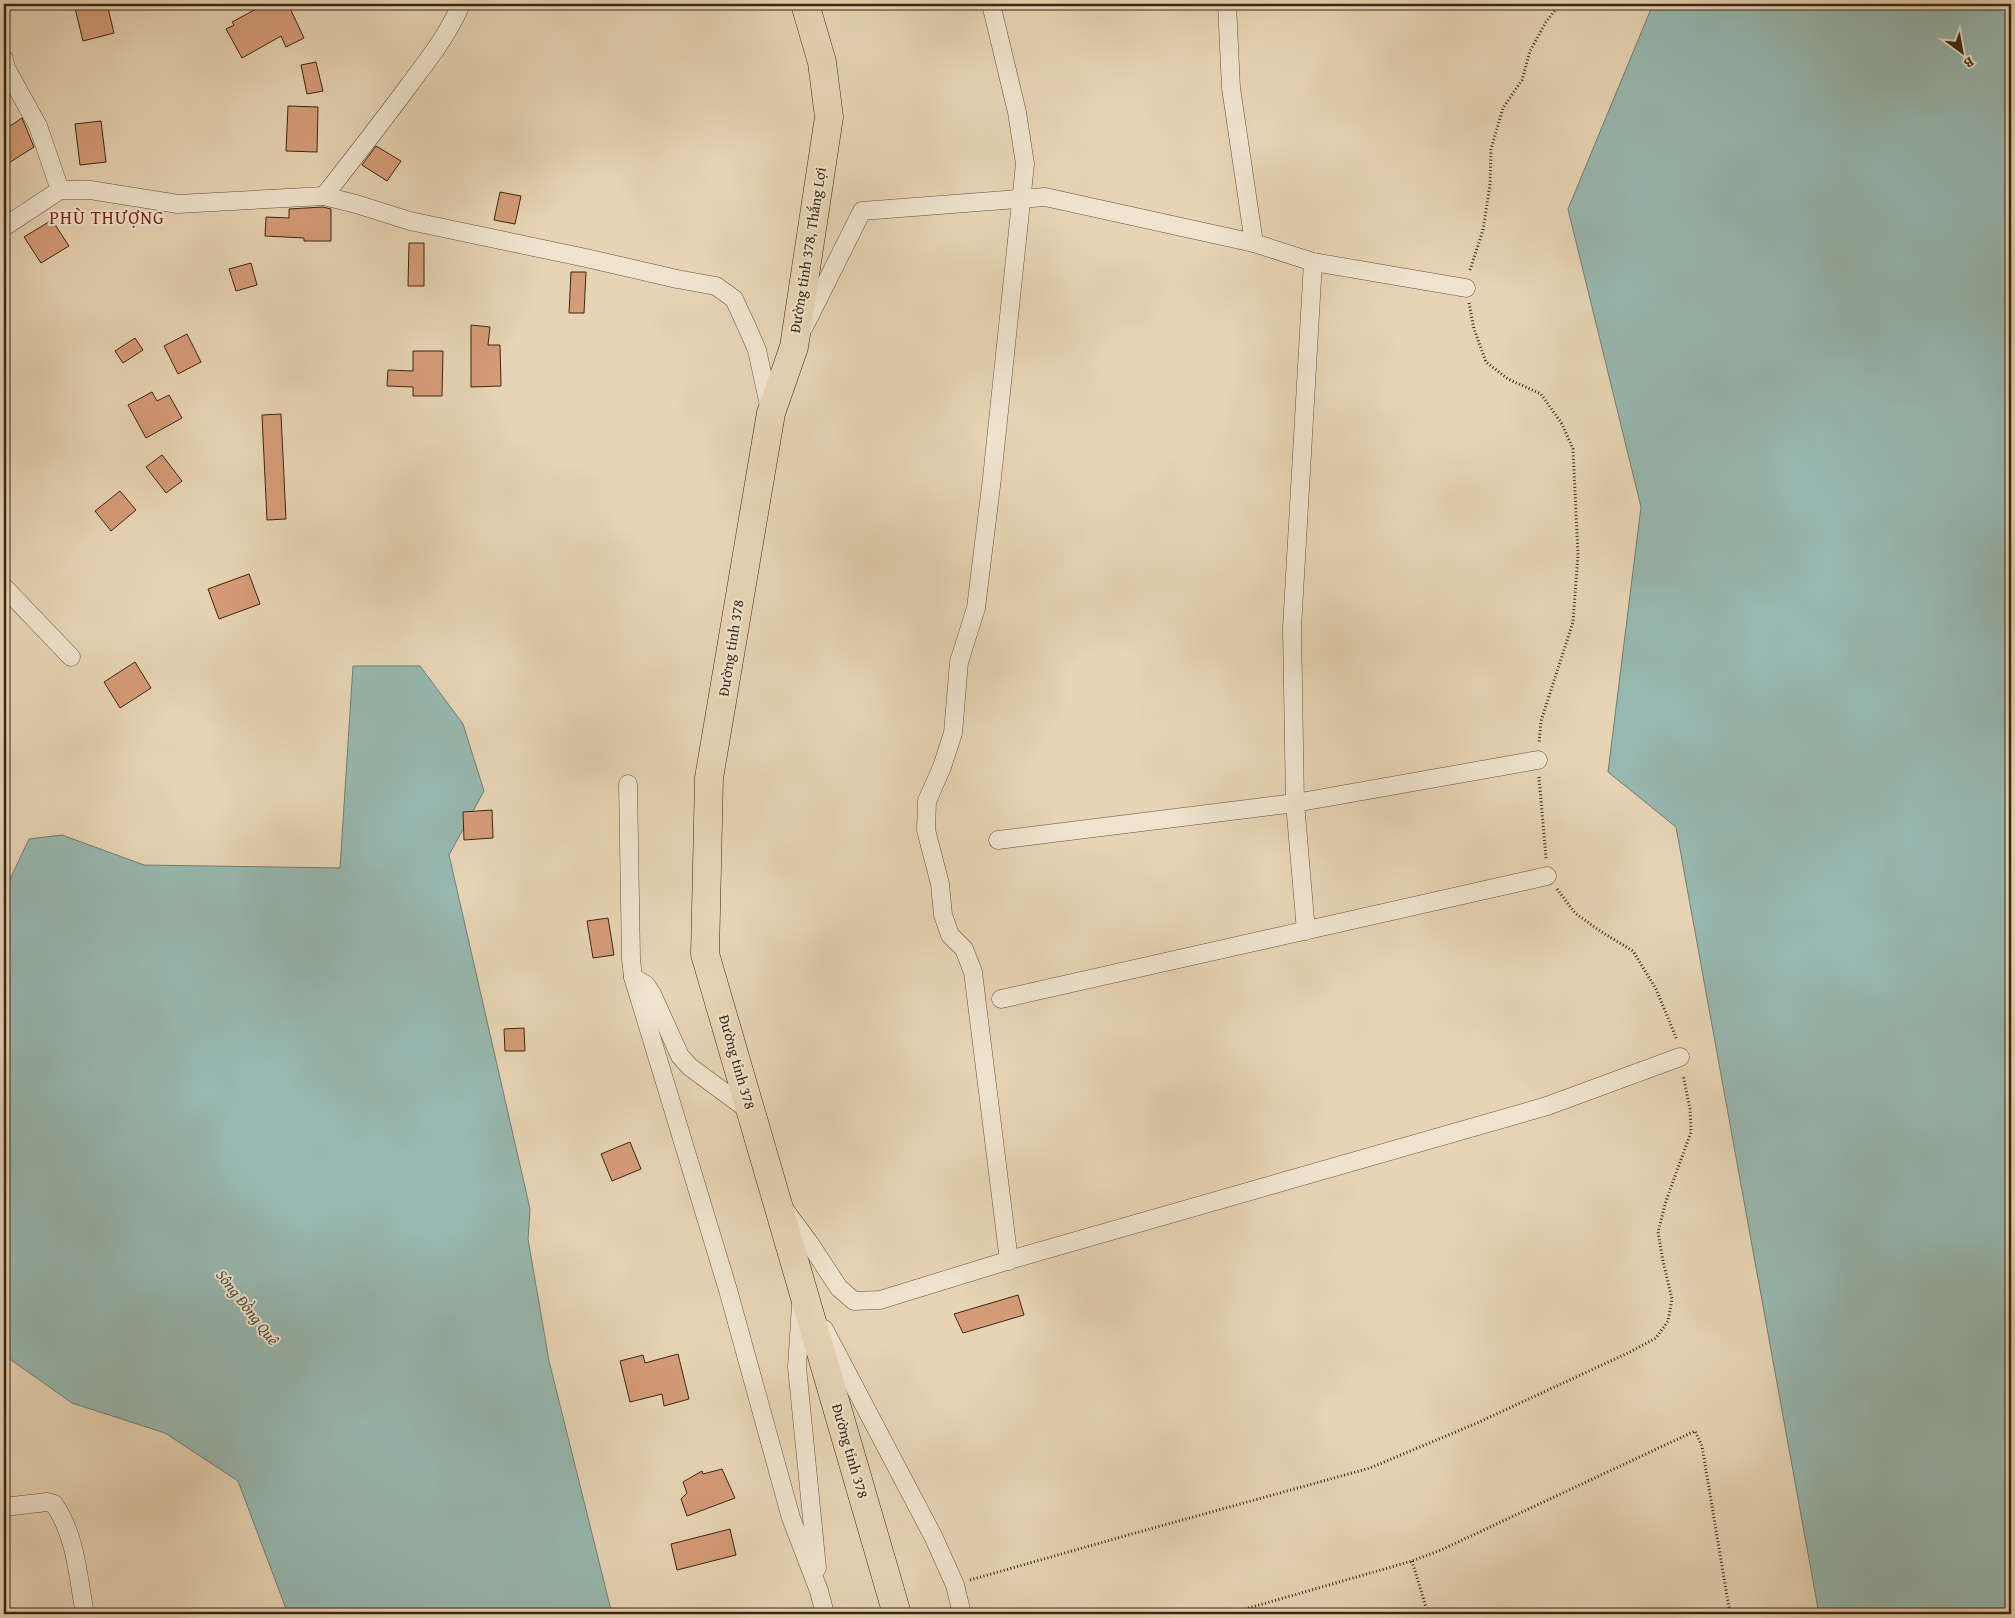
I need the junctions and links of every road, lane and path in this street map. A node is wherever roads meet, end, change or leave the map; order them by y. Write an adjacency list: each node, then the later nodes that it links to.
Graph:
1 (461, 4): 8 (street)
2 (805, 4): 14 (main road, Đường tỉnh 378, Thắng Lợi)
3 (991, 4): 9 (street)
4 (1226, 4): 11 (street)
5 (1560, 4): 13 (path)
6 (4, 59): 7 (street)
7 (60, 190): 8 (street); 10 (street)
8 (324, 196): 15 (street)
9 (1021, 199): 11 (street); 14 (street); 30 (street)
10 (4, 227)
11 (1254, 243): 12 (street)
12 (1313, 262): 13 (street); 21 (street)
13 (1466, 288): 19 (path)
14 (794, 347): 15 (main road, Đường tỉnh 378, Thắng Lợi)
15 (770, 413): 16 (main road, Đường tỉnh 378, Thắng Lợi)
16 (756, 495): 28 (main road, Đường tỉnh 378)
17 (4, 587): 18 (street)
18 (71, 657)
19 (1538, 760): 21 (street); 23 (path)
20 (628, 784): 25 (street)
21 (1295, 802): 22 (street); 24 (street)
22 (998, 840)
23 (1547, 876): 24 (street); 27 (path)
24 (1306, 931): 26 (street)
25 (633, 978): 28 (street); 35 (street)
26 (1001, 999)
27 (1680, 1057): 30 (street); 34 (path)
28 (751, 1112): 29 (main road, Đường tỉnh 378)
29 (776, 1197): 30 (street); 31 (main road, Đường tỉnh 378)
30 (1009, 1261)
31 (802, 1288): 34 (street); 35 (street); 38 (main road, Đường tỉnh 378)
32 (4, 1507): 36 (street)
33 (1412, 1561): 40 (path); 41 (path); 42 (path)
34 (955, 1585): 39 (street)
35 (819, 1591): 37 (street)
36 (85, 1614)
37 (825, 1614)
38 (897, 1614)
39 (962, 1614)
40 (1228, 1614)
41 (1428, 1614)
42 (1730, 1614)

